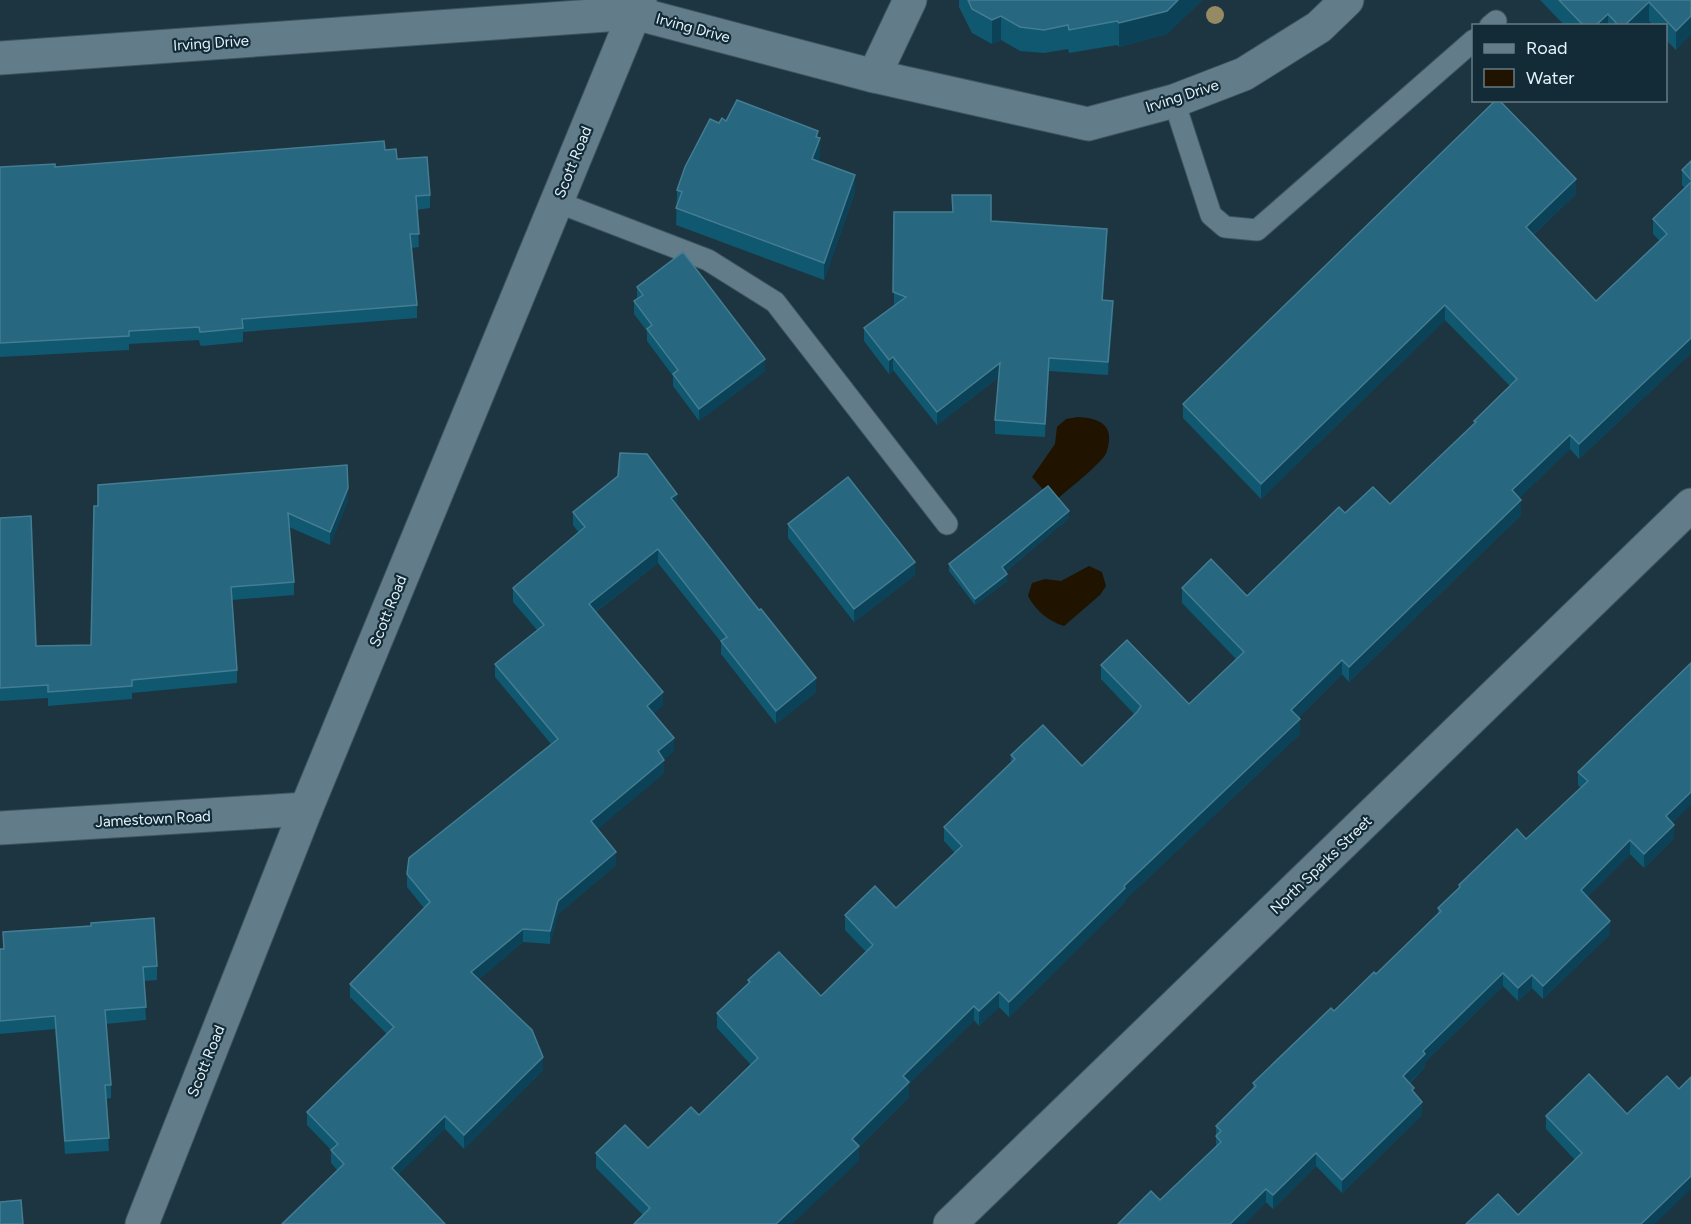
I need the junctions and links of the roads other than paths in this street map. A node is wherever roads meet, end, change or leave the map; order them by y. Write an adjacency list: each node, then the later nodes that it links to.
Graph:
1 (910, 0): 6 (street)
2 (1347, 0): 7 (street, Irving Drive)
3 (638, 6): 5 (street, Irving Drive); 6 (street, Irving Drive); 8 (street, Scott Road)
4 (1472, 41): 7 (lane)
5 (0, 58)
6 (874, 76): 7 (street, Irving Drive)
7 (1174, 101)
8 (557, 202): 10 (lane); 11 (street, Scott Road)
9 (1691, 505): 14 (street, North Sparks Street)
10 (946, 524)
11 (306, 809): 12 (street, Jamestown Road); 13 (street, Scott Road)
12 (0, 828)
13 (142, 1224)
14 (951, 1224)

